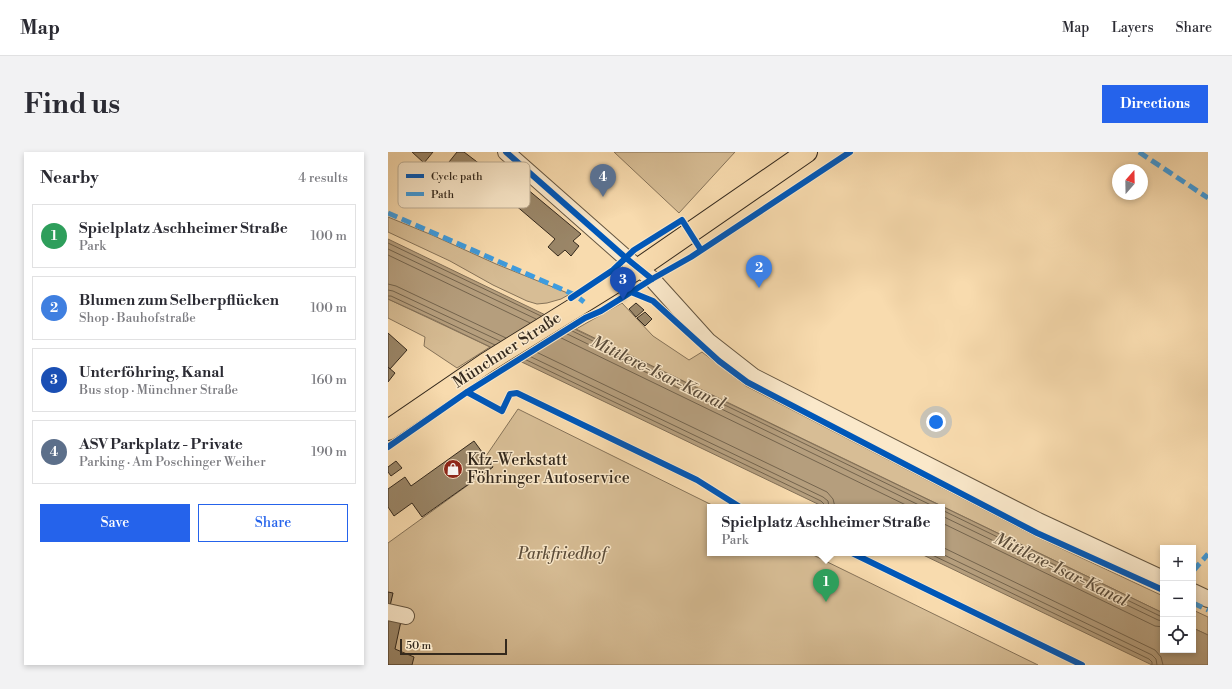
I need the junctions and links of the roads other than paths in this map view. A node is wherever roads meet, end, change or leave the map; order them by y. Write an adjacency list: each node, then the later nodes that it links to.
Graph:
1 (506, 152): 3 (street)
2 (807, 152): 5 (main road, Münchner Straße)
3 (517, 162)
4 (530, 173): 5 (street)
5 (639, 268): 6 (main road, Münchner Straße); 7 (street)
6 (388, 430)
7 (1160, 577)
8 (1196, 593): 9 (street)
9 (1208, 599)
10 (388, 612): 11 (street)
11 (406, 616)

